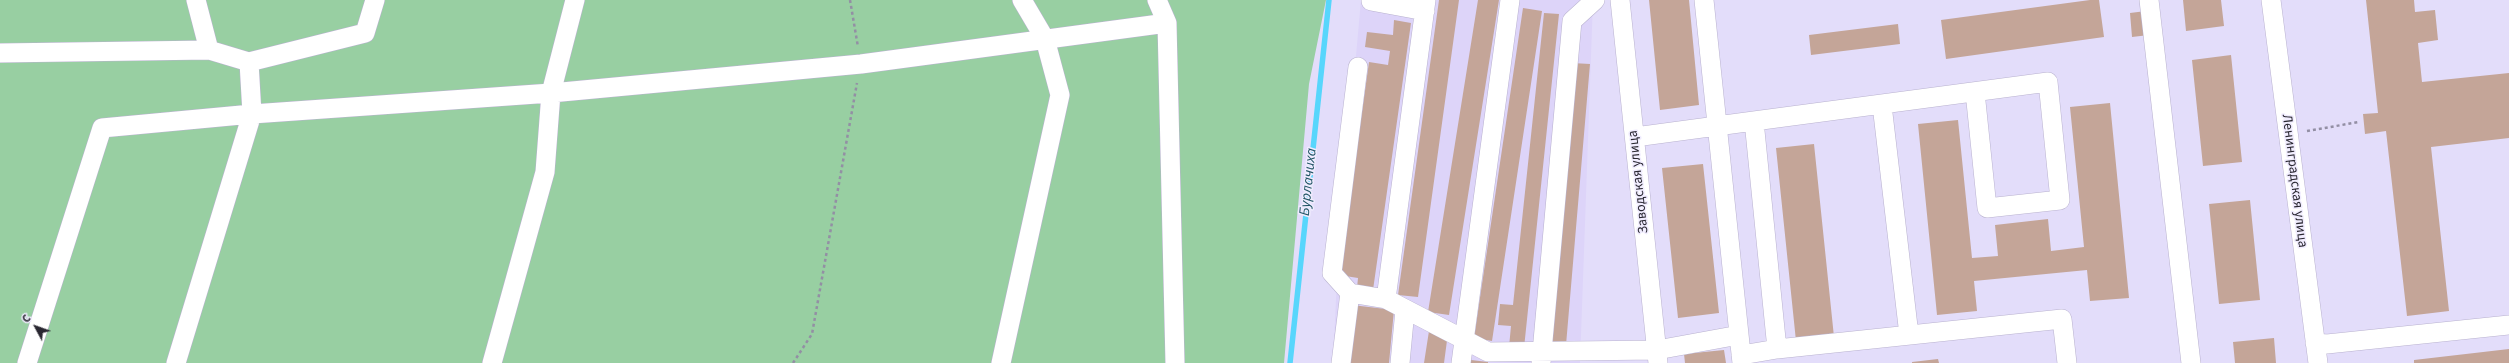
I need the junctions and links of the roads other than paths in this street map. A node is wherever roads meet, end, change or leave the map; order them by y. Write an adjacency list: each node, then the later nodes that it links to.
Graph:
1 (196, 0): 16 (street)
2 (375, 0): 18 (street)
3 (575, 0): 21 (street)
4 (1022, 0): 15 (street)
5 (1157, 0): 14 (street)
6 (1510, 0): 33 (street)
7 (1595, 0): 37 (street)
8 (1620, 0): 26 (street, Заводская улица)
9 (1704, 0): 25 (street)
10 (2149, 0): 48 (street)
11 (2271, 0): 34 (street, Ленинградская улица)
12 (1371, 1): 13 (street)
13 (1426, 6): 28 (street)
14 (1167, 23): 15 (street); 43 (street)
15 (1045, 39): 21 (street); 42 (street)
16 (209, 50): 17 (street); 18 (street)
17 (0, 53)
18 (249, 62): 23 (street)
19 (1358, 66): 27 (street)
20 (1975, 92): 20 (street); 22 (street)
21 (551, 93): 23 (street); 41 (street)
22 (1882, 104): 24 (street); 32 (street)
23 (252, 114): 39 (street); 40 (street)
24 (1754, 121): 25 (street); 35 (street)
25 (1717, 126): 26 (street); 31 (street)
26 (1635, 137): 36 (street, Заводская улица)
27 (1350, 293): 28 (street); 44 (street)
28 (1386, 299): 29 (street)
29 (1405, 310): 33 (street); 45 (street)
30 (2509, 325): 34 (street)
31 (1739, 335): 36 (street); 38 (street)
32 (1910, 335): 35 (street); 47 (street)
33 (1464, 338): 37 (street); 46 (street)
34 (2316, 343): 49 (street, Ленинградская улица)
35 (1778, 349): 38 (street)
36 (1658, 356): 37 (street)
37 (1541, 358)
38 (1742, 359)
39 (27, 363)
40 (176, 363)
41 (492, 363)
42 (1001, 363)
43 (1175, 363)
44 (1341, 363)
45 (1400, 363)
46 (1461, 363)
47 (2067, 363)
48 (2190, 363)
49 (2318, 363)

